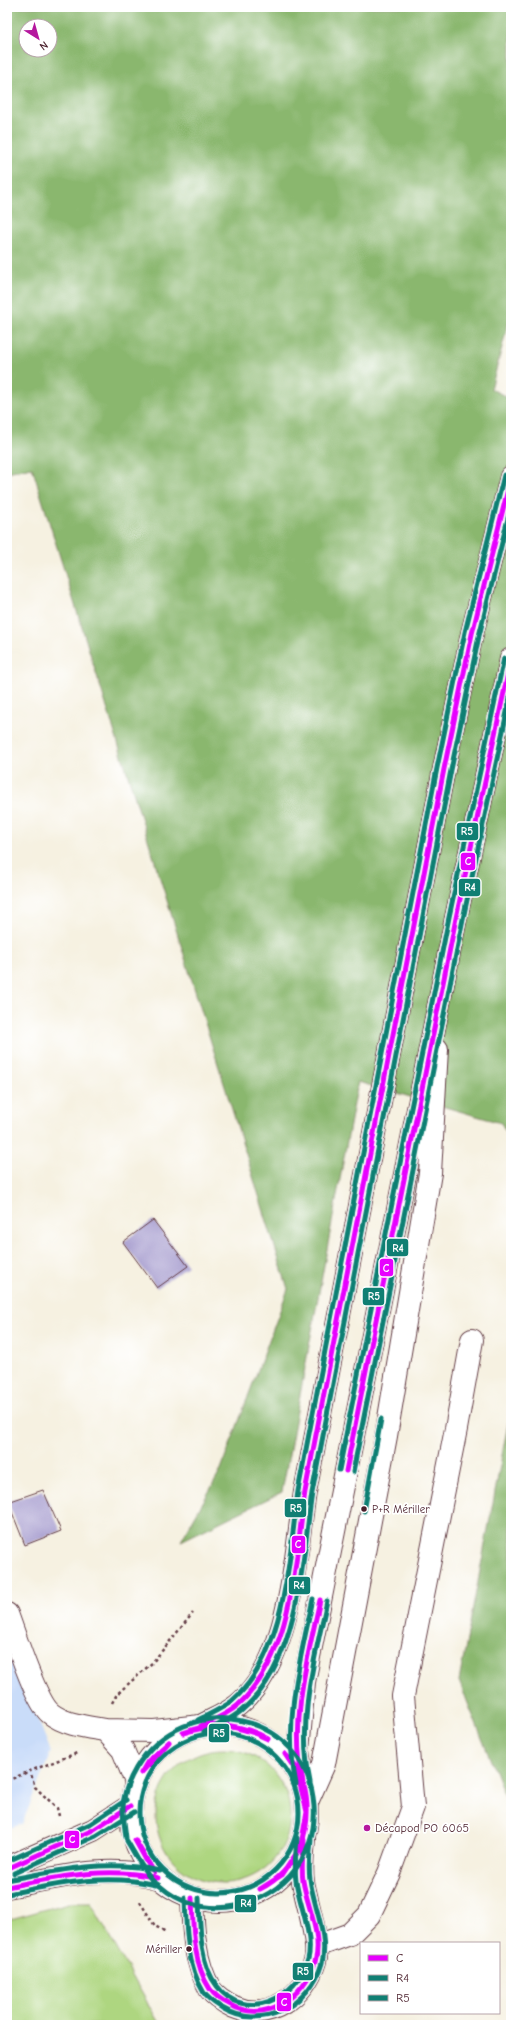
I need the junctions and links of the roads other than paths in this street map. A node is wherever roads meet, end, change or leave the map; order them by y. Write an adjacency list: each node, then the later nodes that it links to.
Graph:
1 (511, 477): 6 (main road)
2 (511, 659): 3 (main road)
3 (440, 1000): 9 (main road); 9 (main road)
4 (472, 1340): 16 (main road)
5 (7, 1614): 7 (main road)
6 (201, 1726): 7 (main road); 8 (main road); 9 (main road)
7 (105, 1730): 8 (main road)
8 (136, 1782): 10 (main road)
9 (305, 1793): 11 (main road)
10 (130, 1806): 12 (main road); 13 (main road)
11 (304, 1839): 15 (main road); 16 (main road)
12 (7, 1868)
13 (158, 1878): 14 (main road); 15 (main road)
14 (7, 1887)
15 (192, 1898): 16 (main road)
16 (317, 1946)

